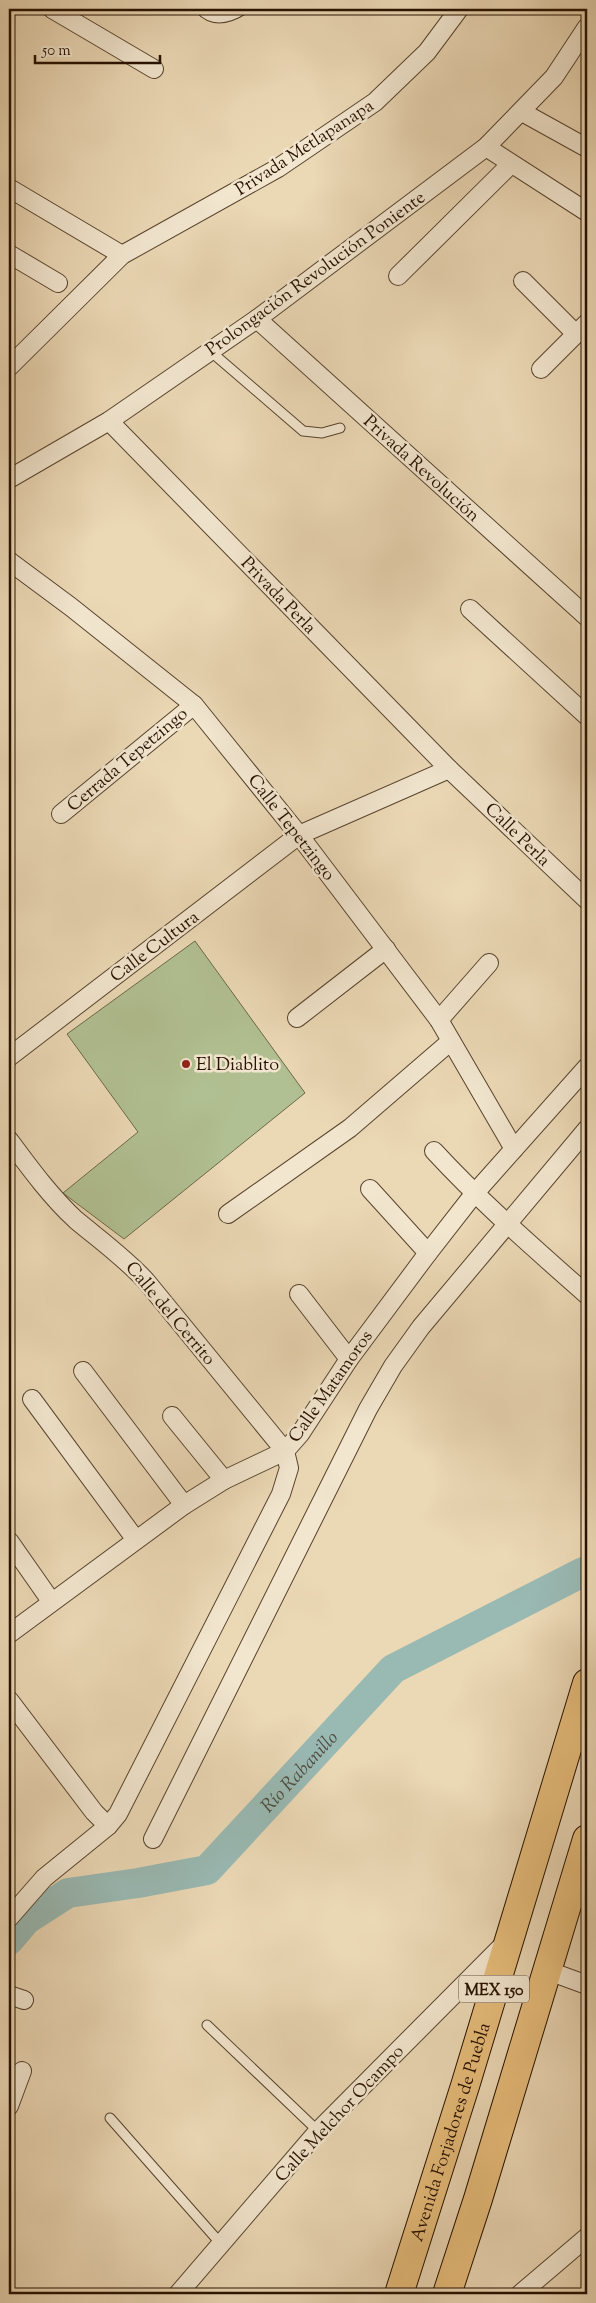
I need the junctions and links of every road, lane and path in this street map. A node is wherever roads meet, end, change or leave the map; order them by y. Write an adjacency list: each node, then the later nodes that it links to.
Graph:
1 (52, 9): 6 (street)
2 (200, 9): 3 (lane)
3 (244, 9)
4 (459, 9): 14 (street, Privada Metlapanapa)
5 (587, 27): 7 (street, Prolongación Revolución Poniente)
6 (154, 69)
7 (522, 112): 8 (street, Prolongación Revolución Poniente); 9 (street)
8 (486, 147): 10 (street); 18 (street, Prolongación Revolución Poniente)
9 (587, 148)
10 (511, 164): 12 (street); 15 (street)
11 (9, 188): 14 (street)
12 (587, 212)
13 (9, 254): 17 (street)
14 (122, 255): 21 (street, Privada Metlapanapa)
15 (398, 276)
16 (523, 281): 19 (street)
17 (58, 283)
18 (257, 319): 20 (street, Prolongación Revolución Poniente); 28 (street, Privada Revolución)
19 (582, 328): 22 (street)
20 (209, 350): 23 (street, Prolongación Revolución Poniente); 24 (lane)
21 (9, 367)
22 (541, 369)
23 (108, 421): 25 (street, Prolongación Revolución Poniente); 31 (street, Privada Perla)
24 (340, 428)
25 (9, 479)
26 (9, 561): 29 (street, Calle Tepetzingo)
27 (470, 608): 30 (street)
28 (587, 616)
29 (194, 704): 32 (street, Cerrada Tepetzingo); 33 (street, Calle Tepetzingo)
30 (587, 716)
31 (449, 768): 33 (street, Calle Cultura); 34 (street, Calle Perla)
32 (61, 814)
33 (300, 835): 35 (street, Calle Tepetzingo); 40 (street, Calle Cultura)
34 (587, 900)
35 (386, 949): 37 (street); 38 (street, Calle Tepetzingo)
36 (489, 963): 38 (street)
37 (297, 1018)
38 (438, 1020): 39 (street, Calle Tepetzingo)
39 (452, 1041): 44 (street, Calle Tepetzingo); 49 (street)
40 (9, 1058)
41 (587, 1067): 44 (street, Calle Matamoros)
42 (587, 1129): 50 (street)
43 (9, 1140): 46 (street, Calle del Cerrito)
44 (514, 1149): 48 (street, Calle Matamoros)
45 (434, 1151): 48 (street)
46 (16, 1163): 58 (street, Calle del Cerrito)
47 (370, 1189): 51 (street)
48 (474, 1194): 50 (street); 51 (street, Calle Matamoros)
49 (228, 1214)
50 (507, 1225): 53 (street); 68 (street)
51 (428, 1253): 54 (street, Calle Matamoros)
52 (299, 1294): 54 (street)
53 (587, 1295)
54 (349, 1358): 58 (street, Calle Matamoros)
55 (83, 1371): 60 (street)
56 (32, 1398): 61 (street)
57 (172, 1416): 59 (street)
58 (285, 1451): 59 (street, Calle Matamoros); 67 (street)
59 (224, 1480): 60 (street, Calle Matamoros)
60 (184, 1505): 61 (street, Calle Matamoros)
61 (136, 1540): 63 (street, Calle Matamoros)
62 (9, 1541): 63 (street)
63 (51, 1601): 64 (street, Calle Matamoros)
64 (9, 1634)
65 (587, 1683): 71 (main road, Avenida Forjadores de Puebla / MEX 150)
66 (9, 1700): 67 (street)
67 (108, 1826): 70 (street)
68 (152, 1839)
69 (587, 1839): 72 (main road, MEX 150)
70 (9, 1918)
71 (509, 1939): 78 (street, Calle Melchor Ocampo); 82 (main road, Avenida Forjadores de Puebla / MEX 150)
72 (546, 1970): 73 (street); 83 (main road, MEX 150)
73 (587, 1985)
74 (206, 2025): 78 (lane)
75 (22, 2071): 76 (street)
76 (9, 2106)
77 (110, 2118): 80 (lane)
78 (318, 2131): 80 (street, Calle Melchor Ocampo)
79 (587, 2238): 84 (street)
80 (221, 2244): 81 (street, Calle Melchor Ocampo)
81 (178, 2294)
82 (399, 2294)
83 (447, 2294)
84 (520, 2294)

